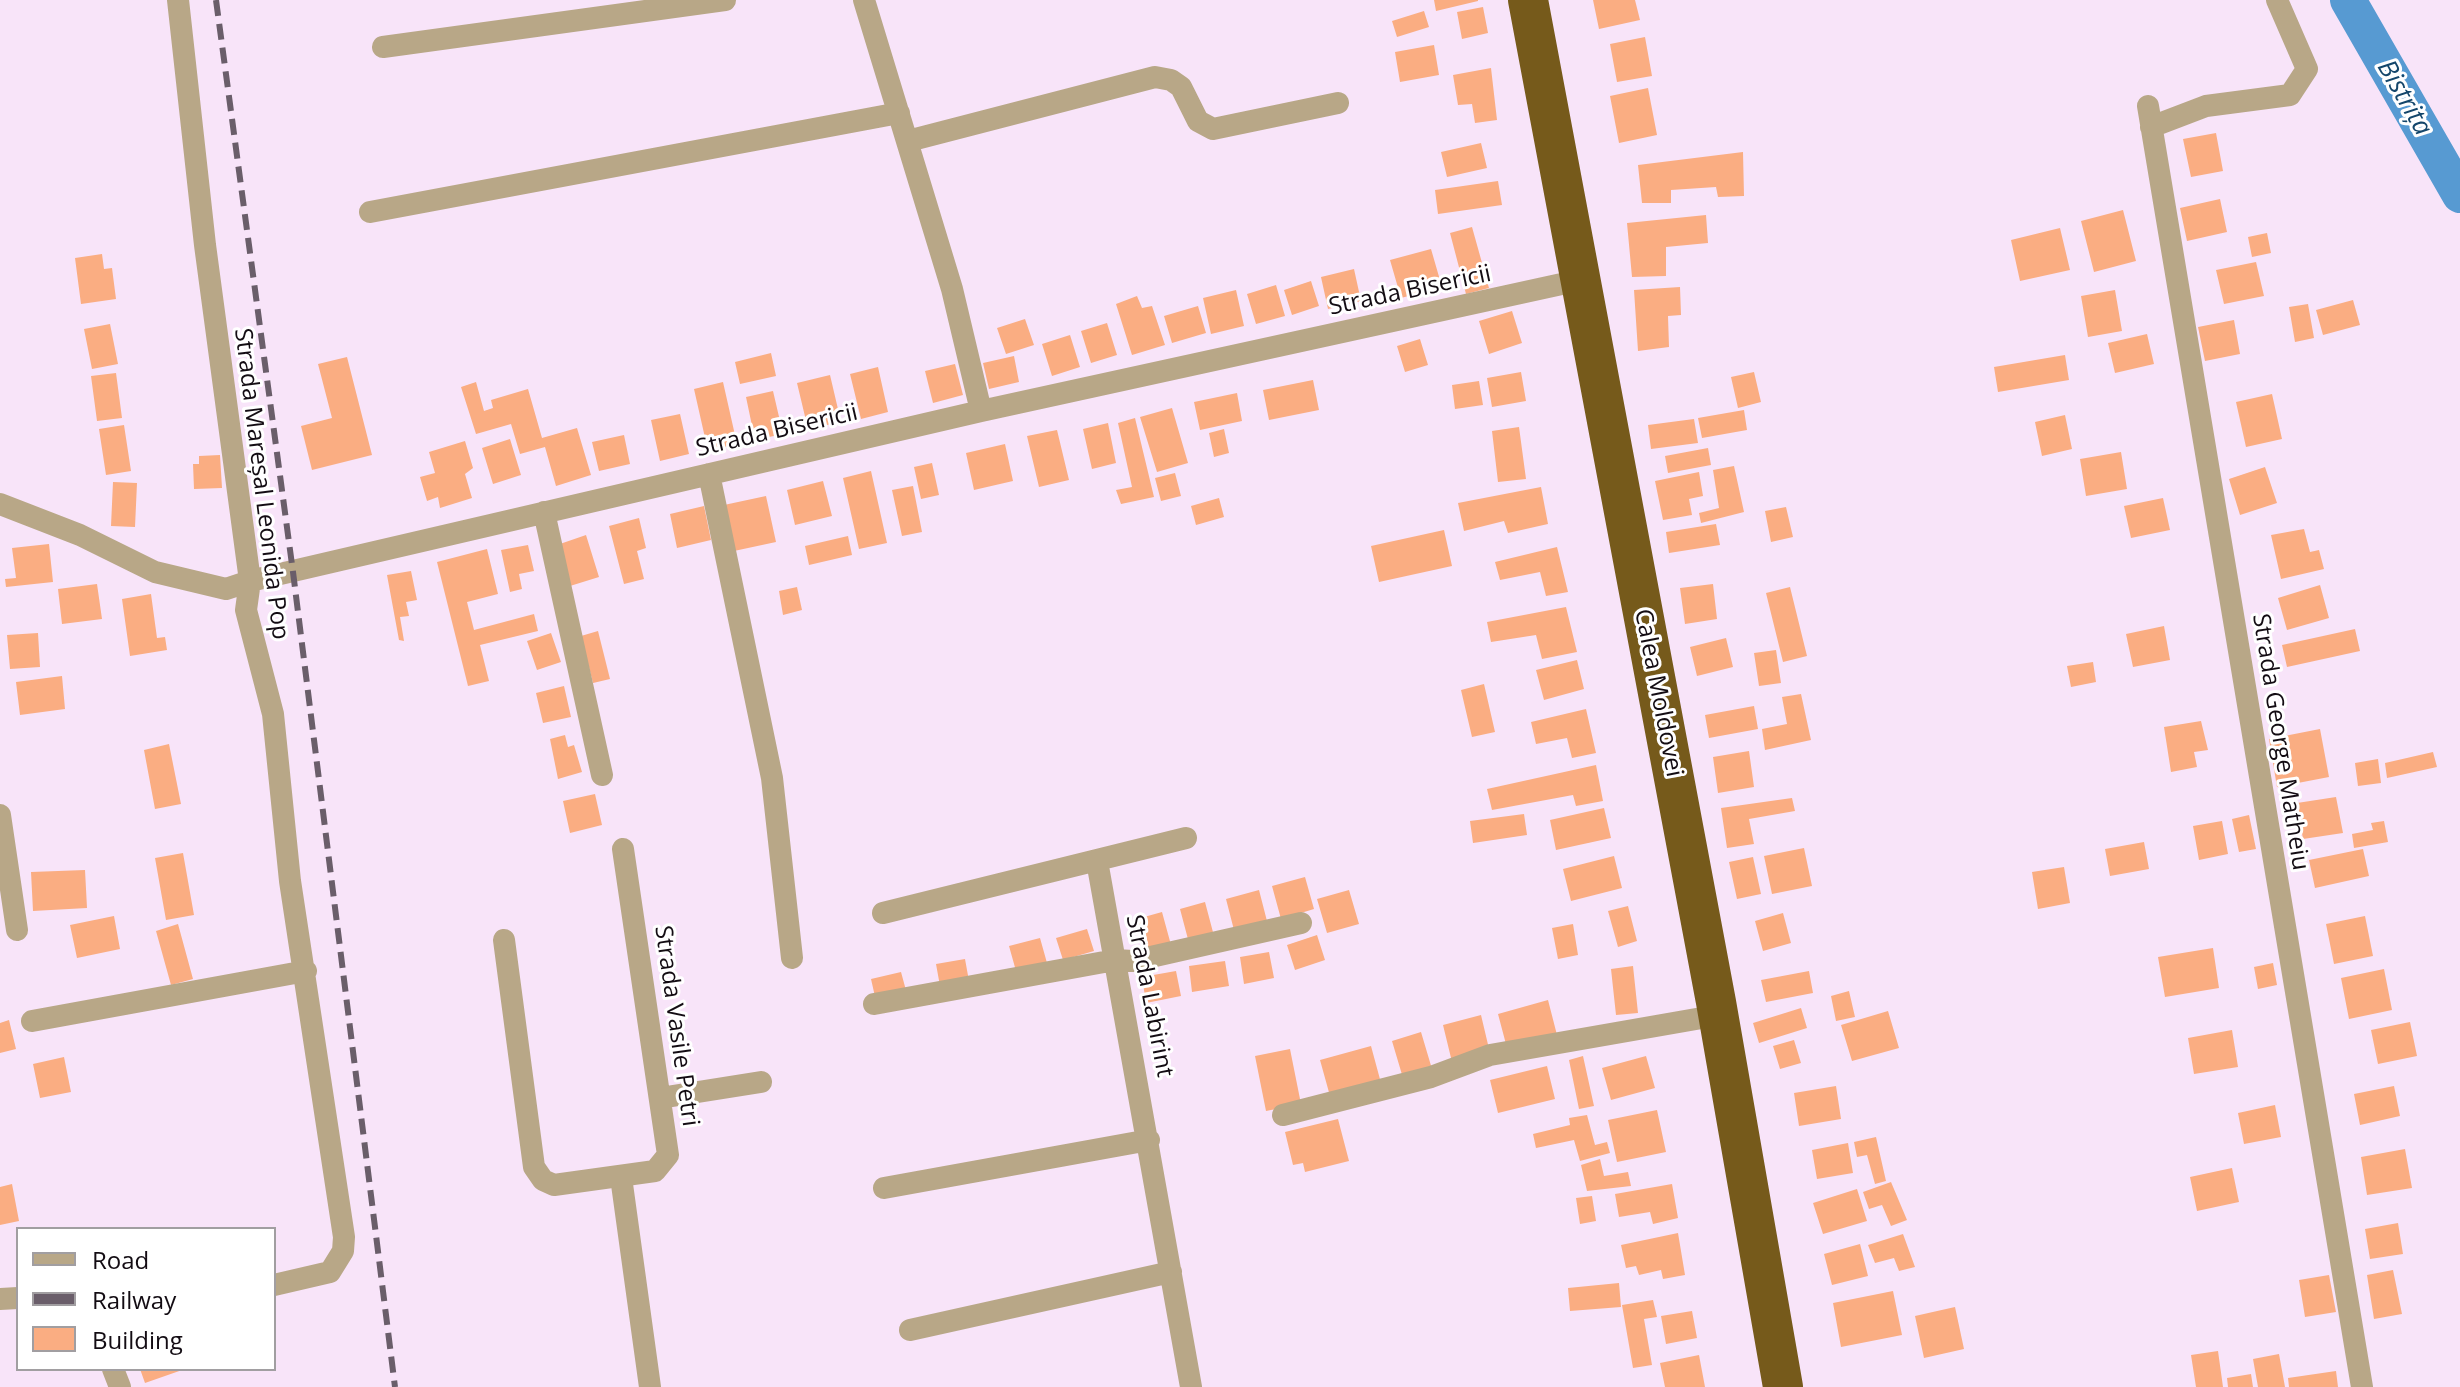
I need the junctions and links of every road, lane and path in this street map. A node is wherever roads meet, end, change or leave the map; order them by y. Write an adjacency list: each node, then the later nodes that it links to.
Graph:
1 (178, 0): 16 (street, Strada Mareșal Leonida Pop)
2 (725, 0): 6 (street)
3 (864, 0): 8 (street)
4 (1528, 0): 11 (highway, Calea Moldovei)
5 (2277, 0): 44 (street, Strada George Matheiu)
6 (383, 47)
7 (1338, 103): 9 (street)
8 (899, 113): 9 (street); 10 (street)
9 (908, 141): 12 (street)
10 (370, 212)
11 (1580, 280): 12 (street, Strada Bisericii); 30 (highway, Calea Moldovei)
12 (981, 411): 13 (street, Strada Bisericii)
13 (709, 474): 15 (street, Strada Bisericii); 26 (street)
14 (0, 504): 16 (street, Strada Bisericii)
15 (544, 512): 16 (street, Strada Bisericii); 17 (street)
16 (250, 581): 28 (street, Strada Mareșal Leonida Pop)
17 (602, 775)
18 (0, 815): 24 (street)
19 (1186, 838): 21 (street)
20 (623, 849): 33 (street, Strada Vasile Petri)
21 (1097, 861): 22 (street); 27 (street, Strada Labirint)
22 (883, 913)
23 (1301, 923): 27 (street)
24 (17, 930)
25 (504, 940): 36 (street, Strada Vasile Petri)
26 (792, 958)
27 (1115, 960): 29 (street); 35 (street, Strada Labirint)
28 (306, 971): 31 (street); 39 (street, Strada Mareșal Leonida Pop)
29 (874, 1004)
30 (1719, 1015): 34 (street); 43 (highway, Calea Moldovei)
31 (32, 1021)
32 (761, 1082): 33 (street)
33 (660, 1098): 36 (street, Strada Vasile Petri)
34 (1283, 1115)
35 (1149, 1140): 37 (street); 38 (street, Strada Labirint)
36 (621, 1177): 41 (street)
37 (884, 1188)
38 (1171, 1272): 40 (street); 42 (street, Strada Labirint)
39 (276, 1285)
40 (910, 1330)
41 (650, 1387)
42 (1191, 1387)
43 (1783, 1387)
44 (2362, 1387)

